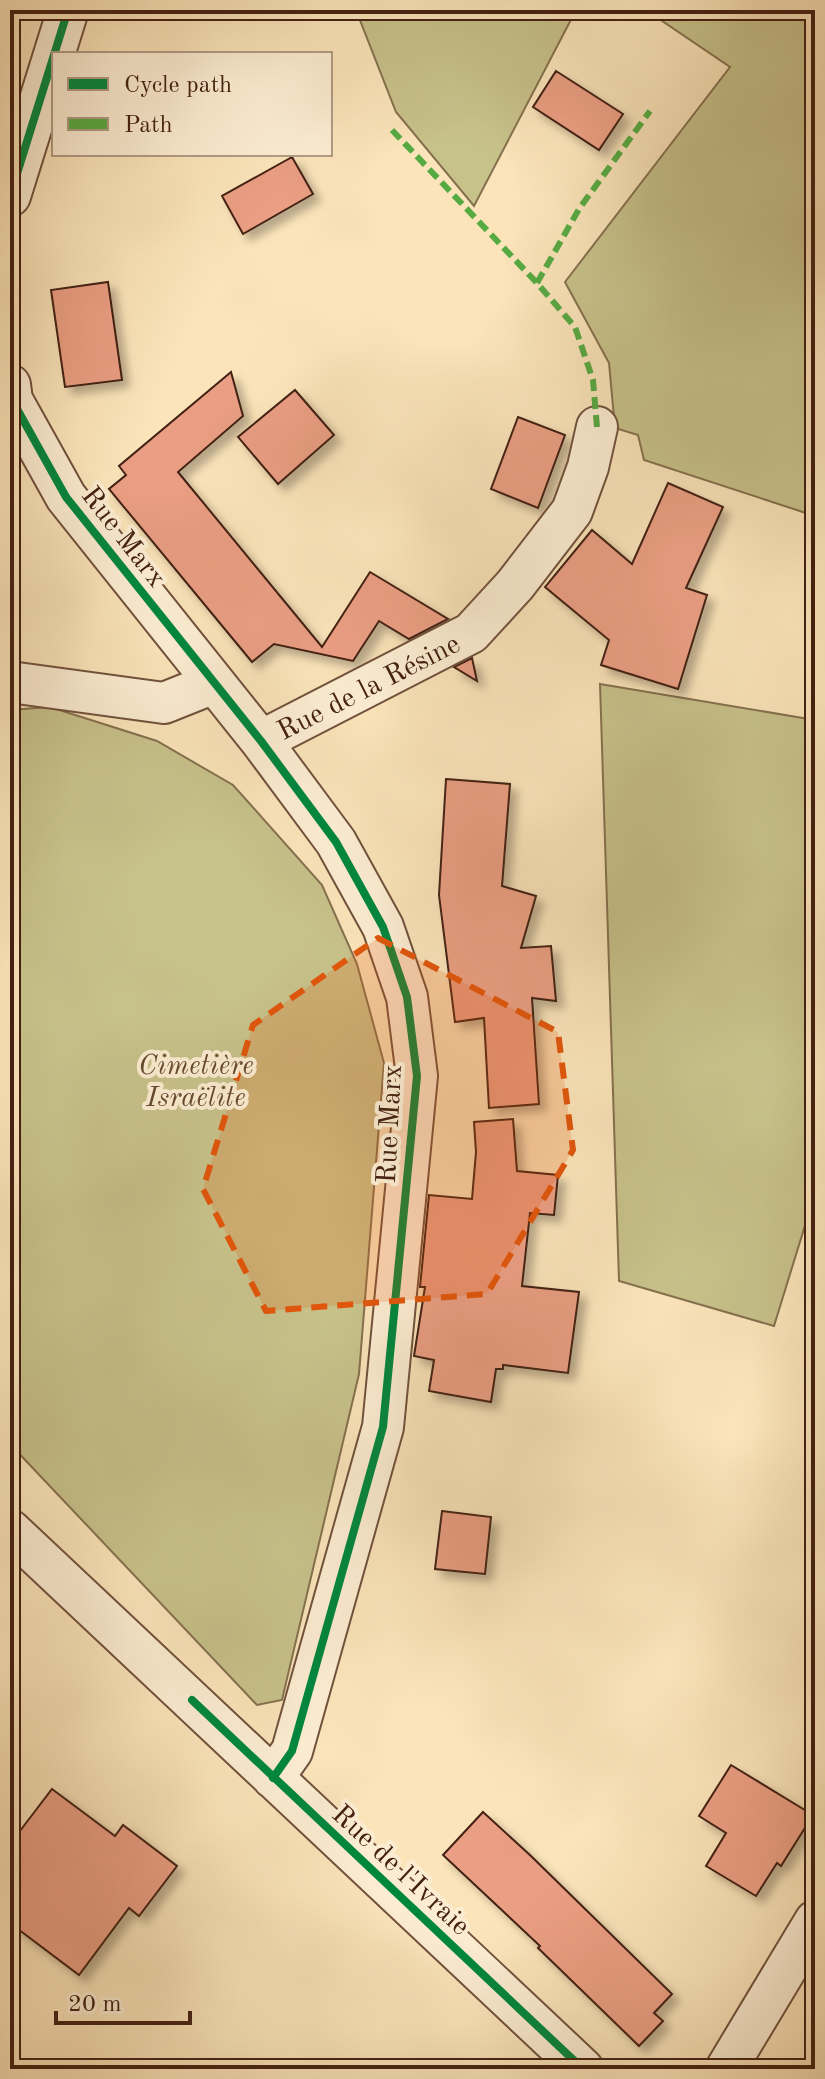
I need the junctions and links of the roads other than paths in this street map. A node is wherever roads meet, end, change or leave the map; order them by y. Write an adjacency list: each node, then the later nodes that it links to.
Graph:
1 (68, 10): 2 (street)
2 (55, 52)
3 (52, 61): 4 (street)
4 (10, 196)
5 (11, 396): 8 (street, Rue Marx)
6 (597, 427): 9 (street, Rue de la Résine)
7 (10, 682): 8 (street)
8 (214, 683): 9 (street, Rue Marx)
9 (261, 741): 11 (street, Rue Marx)
10 (10, 1530): 11 (street, Rue de l'Ivraie)
11 (273, 1778): 13 (street, Rue de l'Ivraie)
12 (815, 1921): 14 (street)
13 (583, 2069)
14 (726, 2069)

